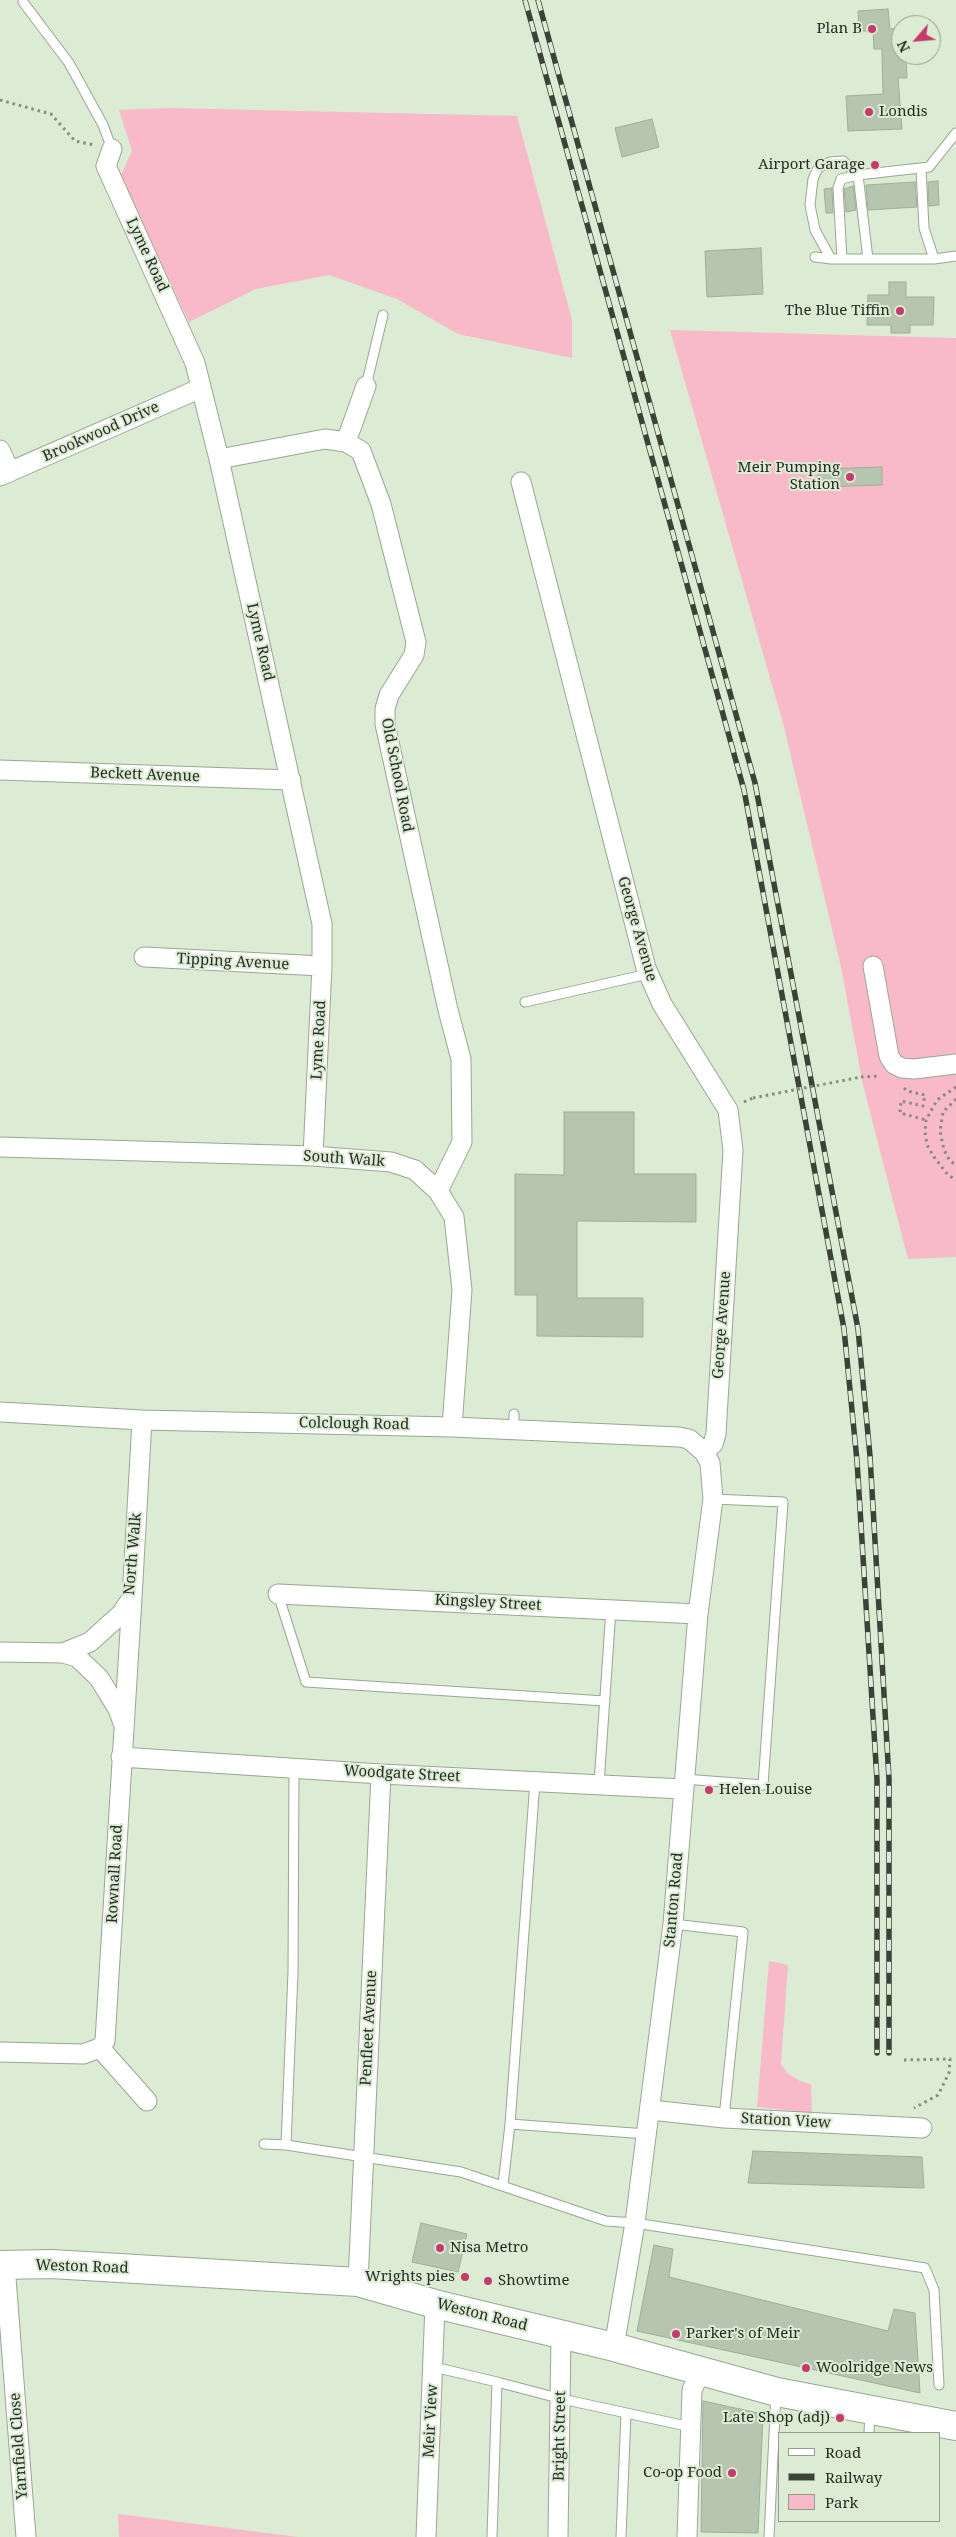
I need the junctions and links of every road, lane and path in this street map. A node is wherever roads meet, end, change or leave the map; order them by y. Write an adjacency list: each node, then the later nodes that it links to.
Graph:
1 (22, 2): 4 (lane)
2 (0, 100): 4 (path)
3 (956, 133): 5 (lane)
4 (112, 149): 15 (street, Lyme Road)
5 (920, 169): 6 (lane); 9 (lane)
6 (858, 175): 10 (lane); 11 (lane); 12 (lane)
7 (956, 256): 9 (lane)
8 (815, 257): 10 (lane)
9 (934, 258): 12 (lane)
10 (831, 259): 11 (lane)
11 (842, 259): 12 (lane)
12 (868, 259)
13 (383, 315): 14 (lane)
14 (366, 386): 16 (street)
15 (201, 388): 18 (street, Lyme Road); 19 (street, Brookwood Drive)
16 (346, 442): 18 (street); 39 (street, Old School Road)
17 (0, 450): 19 (street)
18 (219, 460): 22 (street, Lyme Road)
19 (5, 474)
20 (521, 482): 26 (street, George Avenue)
21 (0, 770): 22 (street, Beckett Avenue)
22 (291, 780): 24 (street, Lyme Road)
23 (144, 957): 24 (street, Tipping Avenue)
24 (322, 966): 36 (street, Lyme Road)
25 (873, 966): 28 (street)
26 (648, 974): 27 (lane); 43 (street, George Avenue)
27 (525, 1002)
28 (956, 1064)
29 (861, 1078): 32 (path, bridge)
30 (956, 1087): 34 (path)
31 (907, 1091): 34 (path)
32 (752, 1098)
33 (956, 1099): 37 (path)
34 (926, 1120): 38 (path)
35 (0, 1147): 36 (street, South Walk)
36 (313, 1156): 39 (street, South Walk)
37 (956, 1165)
38 (956, 1180)
39 (438, 1191): 42 (street, South Walk)
40 (0, 1412): 41 (street, Colclough Road)
41 (142, 1420): 42 (street, Colclough Road); 46 (street, North Walk)
42 (452, 1427): 43 (street, Colclough Road)
43 (704, 1452): 44 (street, Stanton Road)
44 (713, 1499): 48 (street, Stanton Road); 58 (lane)
45 (278, 1594): 47 (street, Kingsley Street); 51 (lane)
46 (132, 1598): 50 (street, North Walk); 52 (street, Rownall Road)
47 (611, 1609): 48 (street, Kingsley Street); 51 (lane)
48 (698, 1614): 58 (street, Stanton Road)
49 (0, 1652): 50 (street, North Walk)
50 (63, 1653): 52 (street, North Walk)
51 (605, 1701): 57 (lane)
52 (124, 1727): 53 (street, Rownall Road)
53 (121, 1756): 54 (street, Woodgate Street); 60 (street, Rownall Road)
54 (294, 1768): 55 (street, Woodgate Street); 71 (lane)
55 (381, 1774): 56 (street, Woodgate Street); 72 (street, Penfleet Avenue)
56 (536, 1781): 57 (street, Woodgate Street); 67 (lane)
57 (599, 1784): 58 (street, Woodgate Street)
58 (684, 1784): 59 (street, Stanton Road)
59 (673, 1924): 65 (street, Stanton Road); 66 (lane)
60 (100, 2048): 61 (street); 63 (street)
61 (0, 2052)
62 (904, 2060): 64 (path)
63 (147, 2101)
64 (908, 2109)
65 (650, 2110): 66 (street, Station View); 69 (street, Stanton Road)
66 (724, 2118): 68 (street, Station View)
67 (510, 2124): 69 (lane); 73 (lane)
68 (922, 2128)
69 (647, 2134): 74 (street, Stanton Road)
70 (264, 2144): 71 (lane)
71 (286, 2145): 72 (lane)
72 (362, 2158): 73 (lane); 76 (street, Penfleet Avenue)
73 (503, 2185): 74 (lane)
74 (636, 2223): 79 (street, Stanton Road); 83 (lane)
75 (3, 2265): 76 (highway, Weston Road); 90 (street, Yarnfield Close)
76 (358, 2282): 77 (highway, Weston Road)
77 (435, 2304): 78 (highway, Weston Road); 80 (street, Meir View)
78 (562, 2335): 79 (highway, Weston Road); 85 (street, Bright Street)
79 (614, 2347): 81 (highway, Weston Road)
80 (434, 2367): 82 (lane); 92 (street, Meir View)
81 (701, 2370): 84 (highway, Weston Road); 89 (street)
82 (497, 2382): 85 (lane); 93 (lane)
83 (939, 2385)
84 (777, 2392): 87 (highway, Weston Road); 97 (lane)
85 (562, 2399): 86 (lane); 94 (street, Bright Street)
86 (626, 2413): 89 (lane); 95 (lane)
87 (869, 2422): 88 (highway, Weston Road)
88 (956, 2426)
89 (691, 2427): 96 (street)
90 (9, 2433): 91 (street, Yarnfield Close)
91 (26, 2537)
92 (426, 2537)
93 (492, 2537)
94 (558, 2537)
95 (621, 2537)
96 (688, 2537)
97 (770, 2537)

